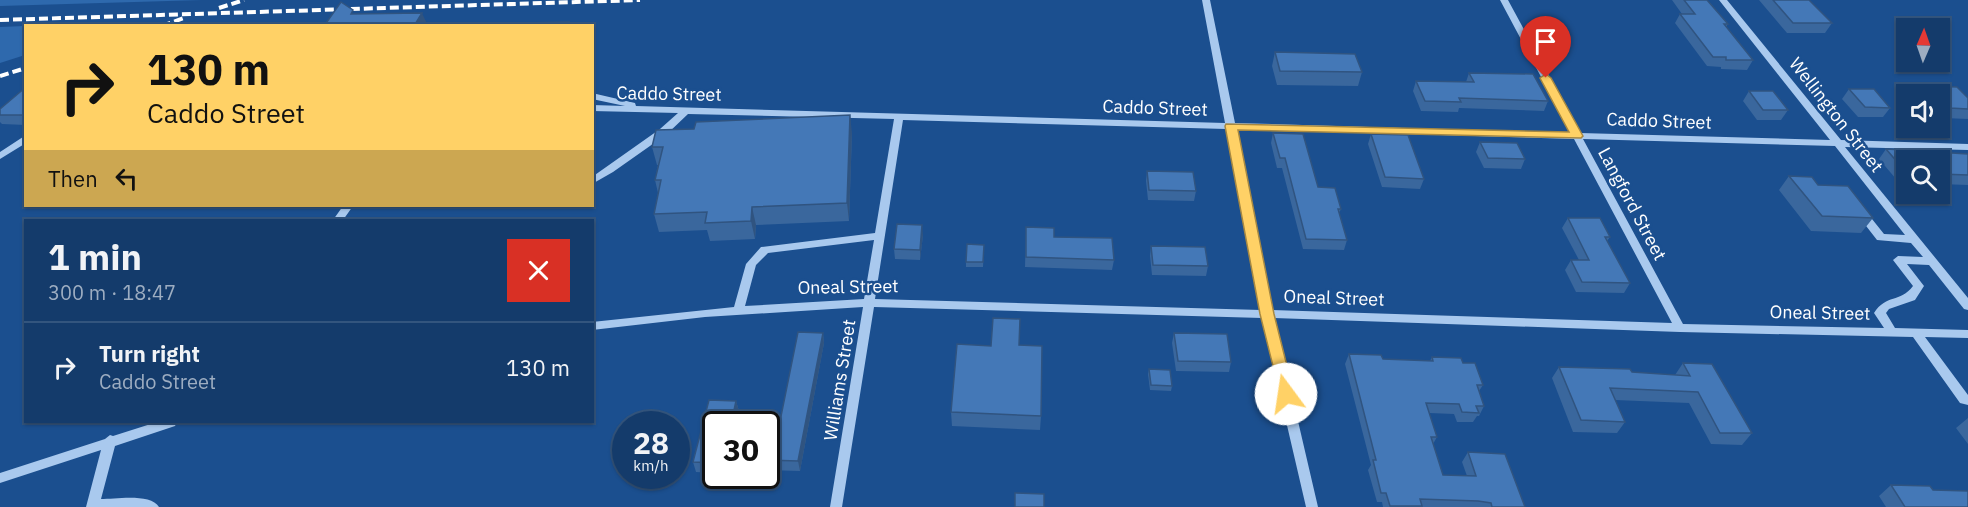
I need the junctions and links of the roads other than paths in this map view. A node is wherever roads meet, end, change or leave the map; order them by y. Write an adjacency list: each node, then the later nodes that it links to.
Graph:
1 (1206, 0): 9 (street)
2 (1504, 0): 10 (street, Langford Street)
3 (1723, 0): 12 (street, Wellington Street)
4 (594, 96): 6 (street)
5 (594, 108): 6 (street, Caddo Street)
6 (655, 110): 7 (street, Caddo Street)
7 (685, 111): 8 (street, Caddo Street); 15 (street)
8 (899, 116): 9 (street, Caddo Street); 17 (street, Williams Street)
9 (1231, 126): 10 (street, Caddo Street); 23 (street)
10 (1577, 136): 12 (street, Caddo Street); 25 (street, Langford Street)
11 (24, 139): 14 (street)
12 (1836, 142): 13 (street, Caddo Street); 18 (street, Wellington Street)
13 (1968, 147)
14 (0, 156)
15 (594, 180)
16 (1854, 203): 18 (street)
17 (880, 236): 20 (street, Williams Street); 22 (street)
18 (1913, 239): 19 (street, Wellington Street)
19 (1931, 261): 21 (street, Wellington Street); 26 (street)
20 (869, 303): 22 (street, Oneal Street); 23 (street, Oneal Street); 35 (street, Williams Street)
21 (1968, 306)
22 (738, 310): 24 (street, Oneal Street)
23 (1267, 314): 25 (street, Oneal Street); 36 (street)
24 (594, 326)
25 (1680, 328): 26 (street, Oneal Street)
26 (1892, 332): 27 (street, Oneal Street)
27 (1916, 333): 28 (street, Oneal Street); 29 (street)
28 (1968, 334)
29 (1968, 400)
30 (168, 423): 31 (street)
31 (110, 440): 32 (street); 33 (street)
32 (0, 478)
33 (93, 506): 34 (street)
34 (153, 507)
35 (836, 507)
36 (1311, 507)

